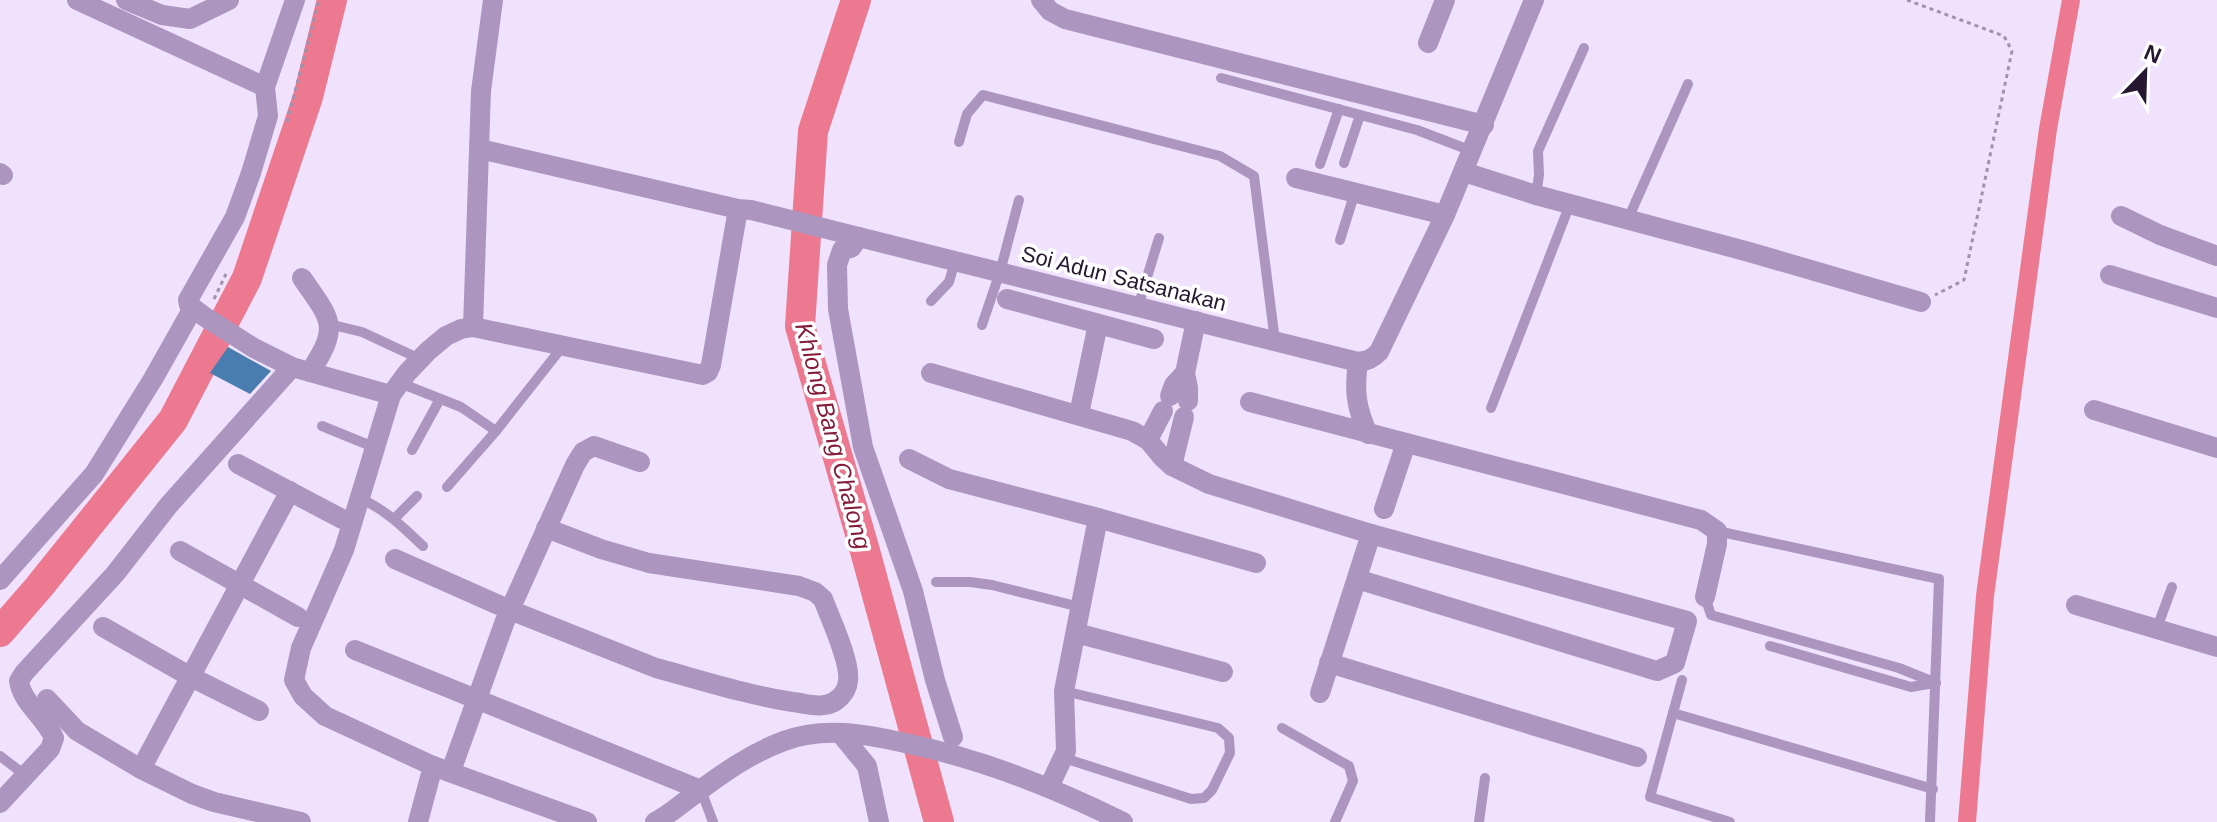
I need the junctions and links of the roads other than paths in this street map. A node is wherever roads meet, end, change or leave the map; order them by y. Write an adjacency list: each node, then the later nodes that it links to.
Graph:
1 (77, 0): 13 (street)
2 (126, 0): 3 (street)
3 (229, 0)
4 (295, 0): 13 (street)
5 (493, 0): 18 (street)
6 (1041, 0): 16 (street)
7 (1445, 0): 9 (street)
8 (1534, 0): 16 (street)
9 (1428, 43)
10 (1584, 48): 25 (lane)
11 (1221, 78): 14 (lane)
12 (1688, 84): 31 (lane)
13 (265, 87): 45 (street)
14 (1339, 109): 15 (lane); 21 (lane)
15 (1360, 115): 19 (lane); 20 (lane)
16 (1484, 125): 19 (street)
17 (959, 142): 52 (lane)
18 (480, 149): 28 (street, Soi Adun Satsanakan); 50 (street)
19 (1473, 151): 22 (street)
20 (1344, 163)
21 (1320, 164)
22 (1464, 172): 25 (street); 29 (street)
23 (1296, 178): 24 (street)
24 (1355, 192): 29 (street); 34 (lane)
25 (1536, 195): 27 (street)
26 (1019, 200): 37 (lane)
27 (1570, 204): 31 (street); 62 (lane)
28 (744, 210): 32 (street, Soi Adun Satsanakan); 53 (street)
29 (1445, 215): 55 (street)
30 (2121, 216): 35 (street)
31 (1628, 219): 42 (street)
32 (856, 236): 36 (street, Soi Adun Satsanakan); 121 (street)
33 (1159, 238): 43 (lane)
34 (1340, 240)
35 (2217, 256)
36 (955, 261): 37 (street, Soi Adun Satsanakan); 41 (lane)
37 (1000, 272): 43 (street, Soi Adun Satsanakan); 49 (lane)
38 (2110, 275): 44 (street)
39 (302, 278): 47 (street)
40 (1007, 299): 48 (street)
41 (931, 301)
42 (1921, 302)
43 (1138, 307): 46 (street, Soi Adun Satsanakan)
44 (2217, 308)
45 (199, 312): 56 (street); 93 (street)
46 (1196, 321): 52 (street, Soi Adun Satsanakan); 61 (street)
47 (329, 324): 54 (lane); 56 (street)
48 (1098, 324): 51 (street); 64 (street)
49 (982, 325)
50 (473, 327): 53 (street); 54 (street)
51 (1154, 339)
52 (1275, 341): 55 (street, Soi Adun Satsanakan)
53 (563, 346): 66 (lane)
54 (420, 359): 58 (street)
55 (1358, 362): 67 (street)
56 (301, 369): 58 (street); 127 (street)
57 (931, 373): 64 (street)
58 (395, 389): 59 (lane); 70 (street)
59 (440, 399): 66 (lane); 72 (lane)
60 (1250, 402): 67 (street)
61 (1176, 406): 68 (street); 76 (street)
62 (1491, 408)
63 (2094, 410): 71 (street)
64 (1079, 414): 68 (street)
65 (322, 426): 70 (lane)
66 (496, 431): 77 (lane)
67 (1368, 434): 69 (street)
68 (1148, 440): 76 (street)
69 (1406, 443): 81 (street); 86 (street)
70 (376, 448): 80 (street)
71 (2217, 448)
72 (412, 450)
73 (909, 459): 82 (street)
74 (640, 462): 85 (street)
75 (238, 464): 78 (street)
76 (1172, 466): 87 (street)
77 (447, 487)
78 (290, 491): 83 (street); 95 (street)
79 (417, 496): 84 (lane)
80 (361, 499): 84 (lane); 125 (street)
81 (1384, 509)
82 (1098, 518): 91 (street); 99 (street)
83 (342, 519)
84 (394, 519): 88 (lane)
85 (546, 528): 100 (street); 100 (street)
86 (1717, 531): 97 (street); 112 (lane)
87 (1371, 534): 92 (street); 92 (street)
88 (423, 546)
89 (180, 551): 95 (street)
90 (395, 559): 100 (street)
91 (1256, 563)
92 (1357, 579): 108 (street)
93 (0, 580)
94 (936, 582): 99 (lane)
95 (242, 584): 101 (street); 110 (street)
96 (2172, 587): 103 (lane)
97 (1705, 597): 112 (lane)
98 (2076, 605): 103 (street)
99 (1080, 607): 104 (street)
100 (510, 610): 116 (street)
101 (298, 617)
102 (103, 627): 110 (street)
103 (2157, 628): 106 (street)
104 (1076, 633): 109 (street); 113 (street)
105 (1770, 646): 112 (lane)
106 (2217, 647)
107 (355, 650): 116 (street)
108 (1329, 663): 114 (street); 123 (street)
109 (1223, 672)
110 (191, 677): 117 (street); 126 (street)
111 (1682, 680): 118 (lane)
112 (1936, 683): 130 (lane)
113 (1064, 691): 124 (street); 124 (lane)
114 (1320, 693)
115 (47, 699): 126 (street)
116 (478, 699): 125 (street); 131 (street)
117 (259, 711)
118 (1673, 713): 130 (lane); 142 (lane)
119 (1282, 728): 140 (lane)
120 (840, 733): 129 (street); 131 (street); 139 (street)
121 (953, 737)
122 (0, 756): 127 (lane)
123 (1637, 757)
124 (1064, 758): 129 (street)
125 (442, 768): 136 (street); 137 (street)
126 (141, 769): 135 (street)
127 (25, 775): 132 (street)
128 (1485, 778): 141 (lane)
129 (1049, 787): 134 (street)
130 (1933, 789): 143 (lane)
131 (701, 790): 133 (street); 138 (lane)
132 (0, 803)
133 (666, 819)
134 (1119, 821)
135 (301, 822)
136 (418, 822)
137 (587, 822)
138 (713, 822)
139 (879, 822)
140 (1335, 822)
141 (1479, 822)
142 (1730, 822)
143 (1930, 822)

